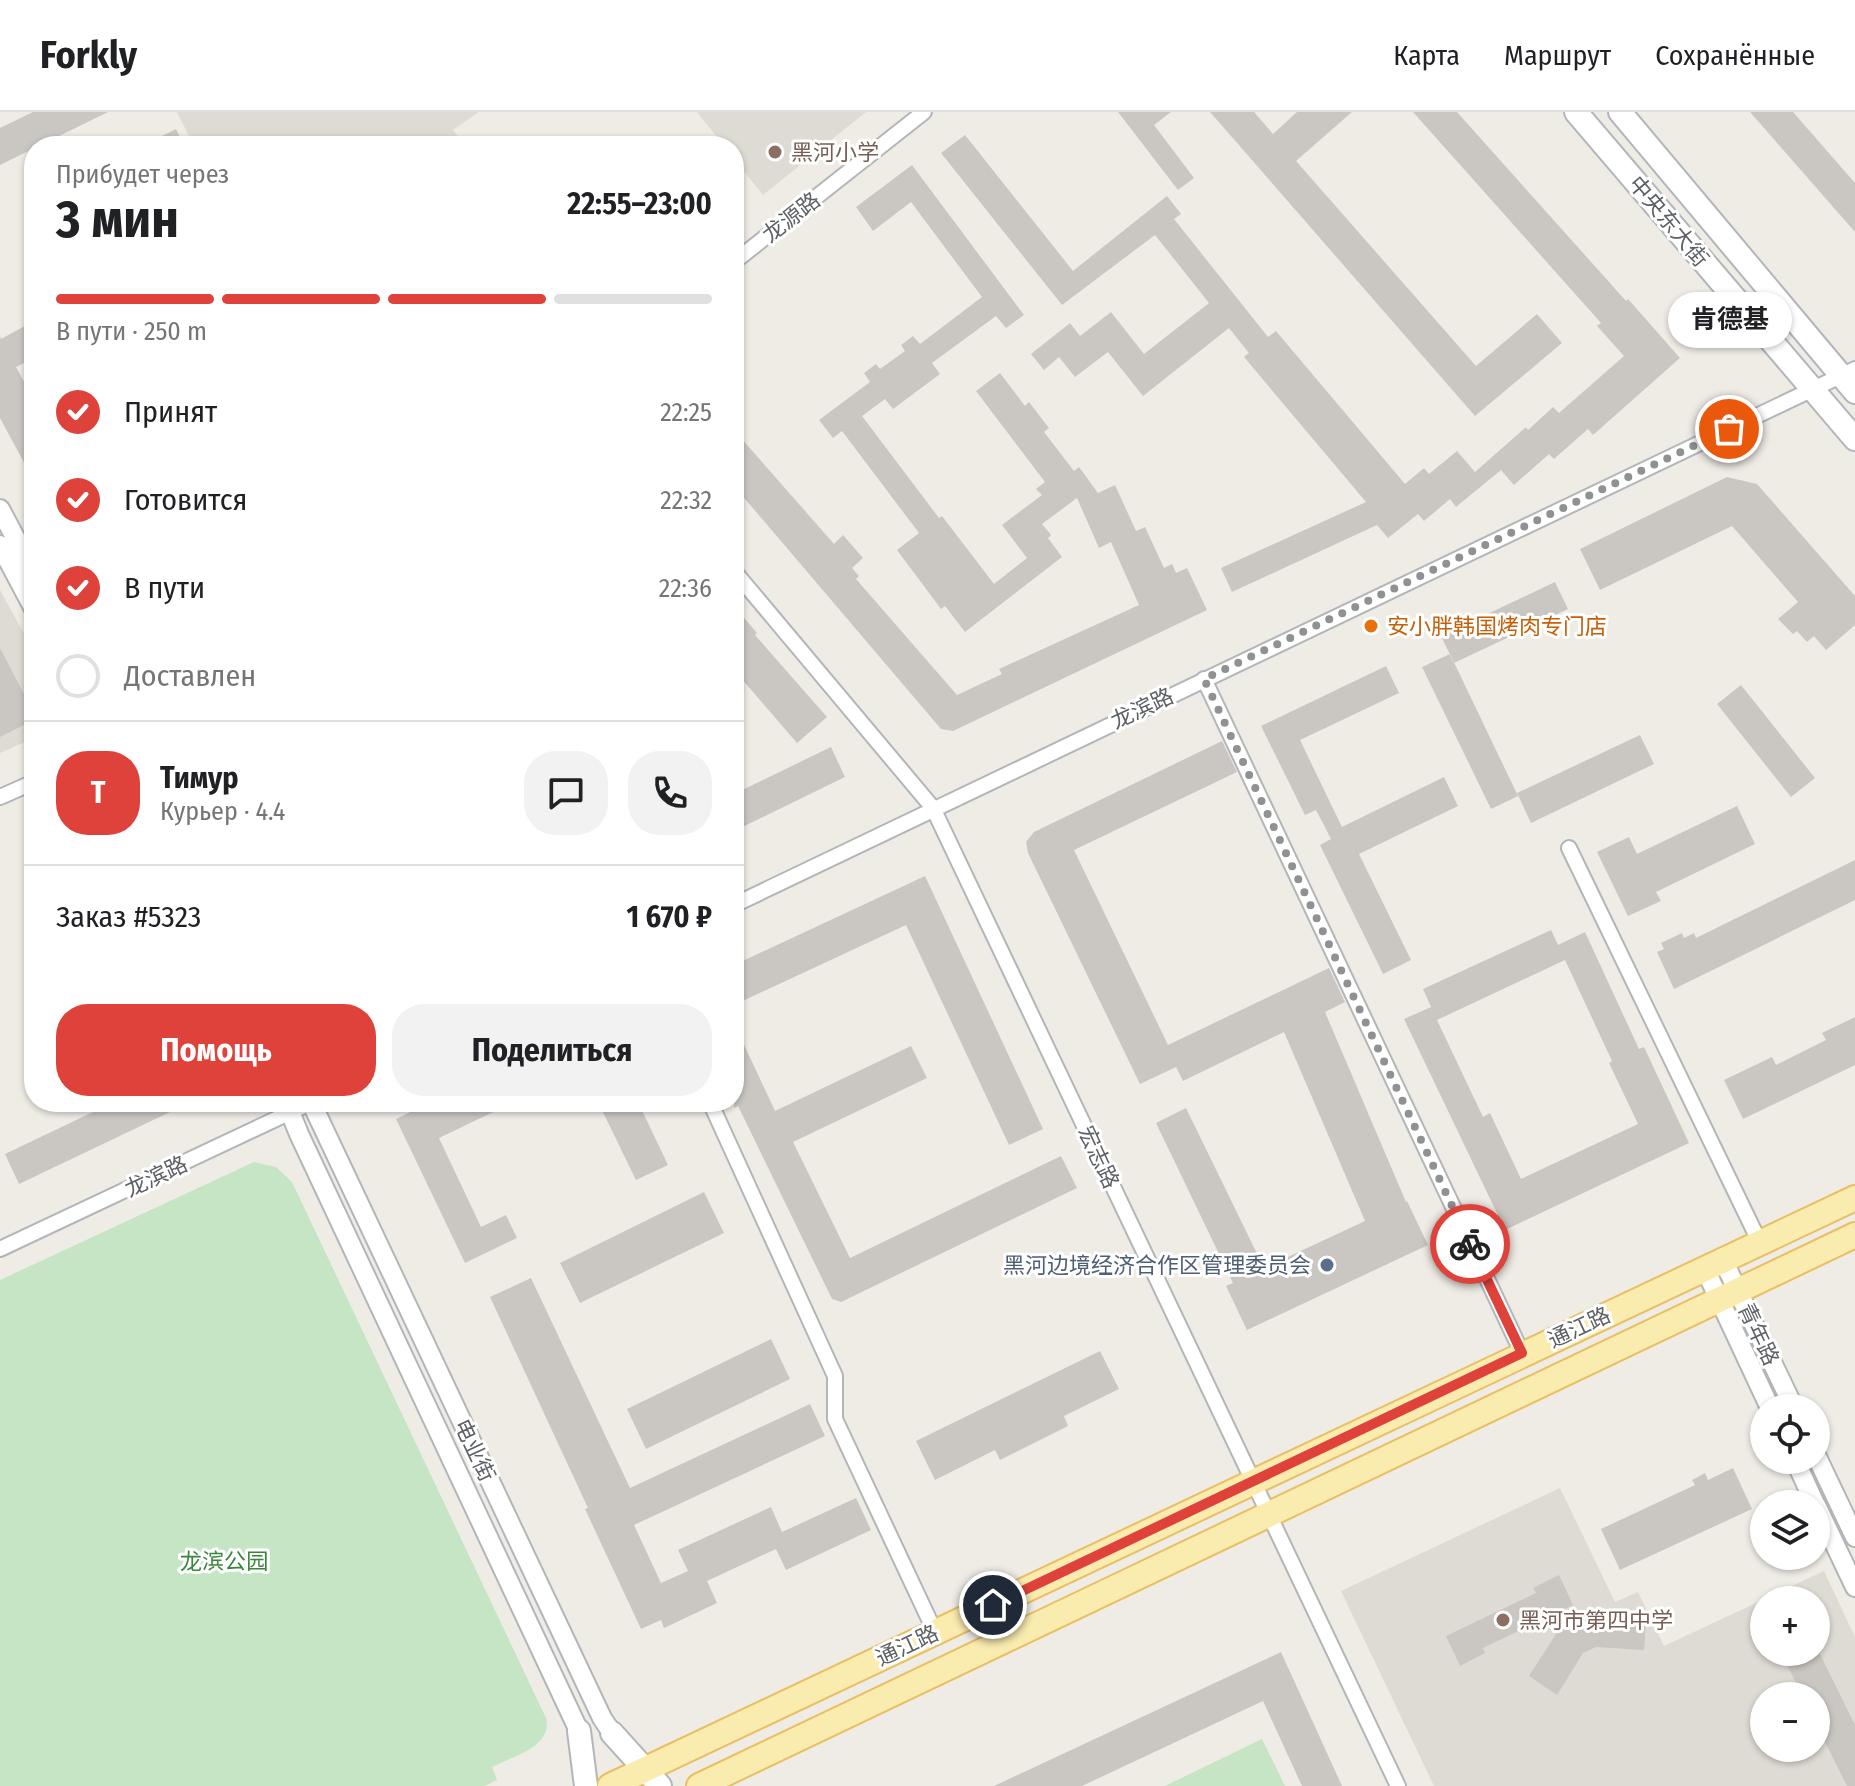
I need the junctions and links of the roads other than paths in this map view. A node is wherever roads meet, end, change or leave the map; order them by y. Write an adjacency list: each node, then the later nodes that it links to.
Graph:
1 (924, 112): 4 (street, 龙源路)
2 (1576, 112): 6 (main road, 中央东大街)
3 (1620, 112): 5 (main road, 中央东大街)
4 (744, 254)
5 (1850, 379): 6 (street, 龙滨路)
6 (1812, 389): 7 (main road, 中央东大街); 13 (street, 龙滨路)
7 (1855, 439)
8 (0, 509): 10 (street)
9 (0, 545): 12 (street)
10 (24, 554)
11 (744, 583): 16 (street, 宏志路)
12 (24, 590)
13 (1204, 679): 16 (street, 龙滨路); 29 (street)
14 (24, 786): 15 (street)
15 (0, 797)
16 (933, 808): 18 (street, 龙滨路); 33 (street, 宏志路)
17 (1569, 848): 25 (street)
18 (744, 900)
19 (277, 1112): 26 (street, 龙滨路)
20 (289, 1112): 39 (street, 电业街)
21 (316, 1112): 40 (street, 电业街)
22 (715, 1112): 38 (street)
23 (1855, 1198): 25 (main road, 通江路)
24 (1855, 1235): 28 (main road, 通江路)
25 (1760, 1243): 27 (main road, 通江路)
26 (0, 1249)
27 (1714, 1264): 28 (street, 青年路); 29 (main road, 通江路)
28 (1729, 1295): 30 (street, 青年路); 31 (street, 青年路); 34 (main road, 通江路)
29 (1522, 1353): 33 (main road, 通江路)
30 (1765, 1394)
31 (1786, 1394)
32 (1825, 1474): 36 (street)
33 (1253, 1482): 34 (street, 宏志路); 38 (main road, 通江路)
34 (1269, 1515): 44 (main road, 通江路); 45 (street, 宏志路)
35 (1830, 1534): 37 (street)
36 (1855, 1537)
37 (1855, 1587)
38 (935, 1632): 41 (main road, 通江路)
39 (579, 1731): 42 (main road, 电业街)
40 (612, 1733): 41 (main road, 电业街)
41 (652, 1778): 43 (main road, 通江路)
42 (586, 1786)
43 (610, 1786)
44 (699, 1786)
45 (1398, 1786)

